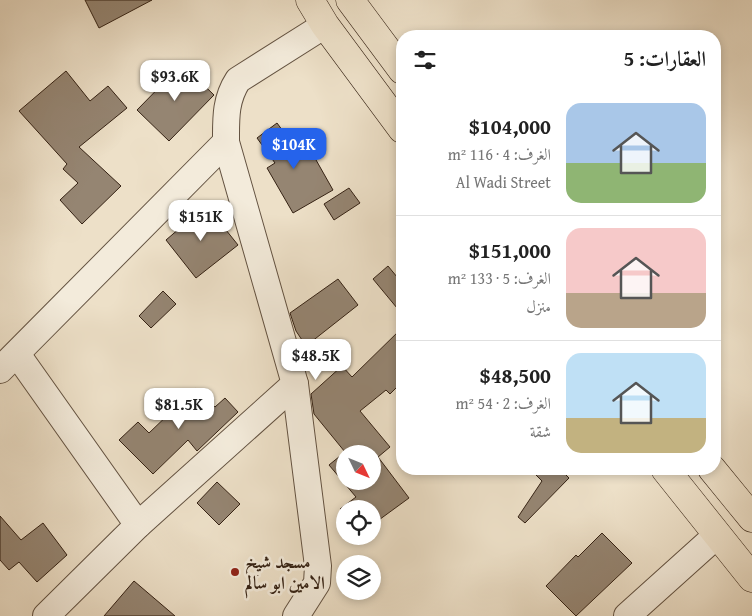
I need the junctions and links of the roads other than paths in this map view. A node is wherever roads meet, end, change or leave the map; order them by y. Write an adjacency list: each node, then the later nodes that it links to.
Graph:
1 (310, 0): 3 (main road)
2 (350, 0): 4 (main road)
3 (325, 25): 5 (main road); 6 (street)
4 (396, 62)
5 (396, 121)
6 (226, 142): 7 (street); 8 (street)
7 (8, 362): 12 (street)
8 (295, 384): 12 (street); 16 (street)
9 (670, 475): 13 (main road)
10 (717, 475): 11 (main road)
11 (752, 518)
12 (138, 525): 15 (street)
13 (717, 535): 14 (main road); 17 (street)
14 (752, 578)
15 (46, 616)
16 (296, 616)
17 (627, 616)

